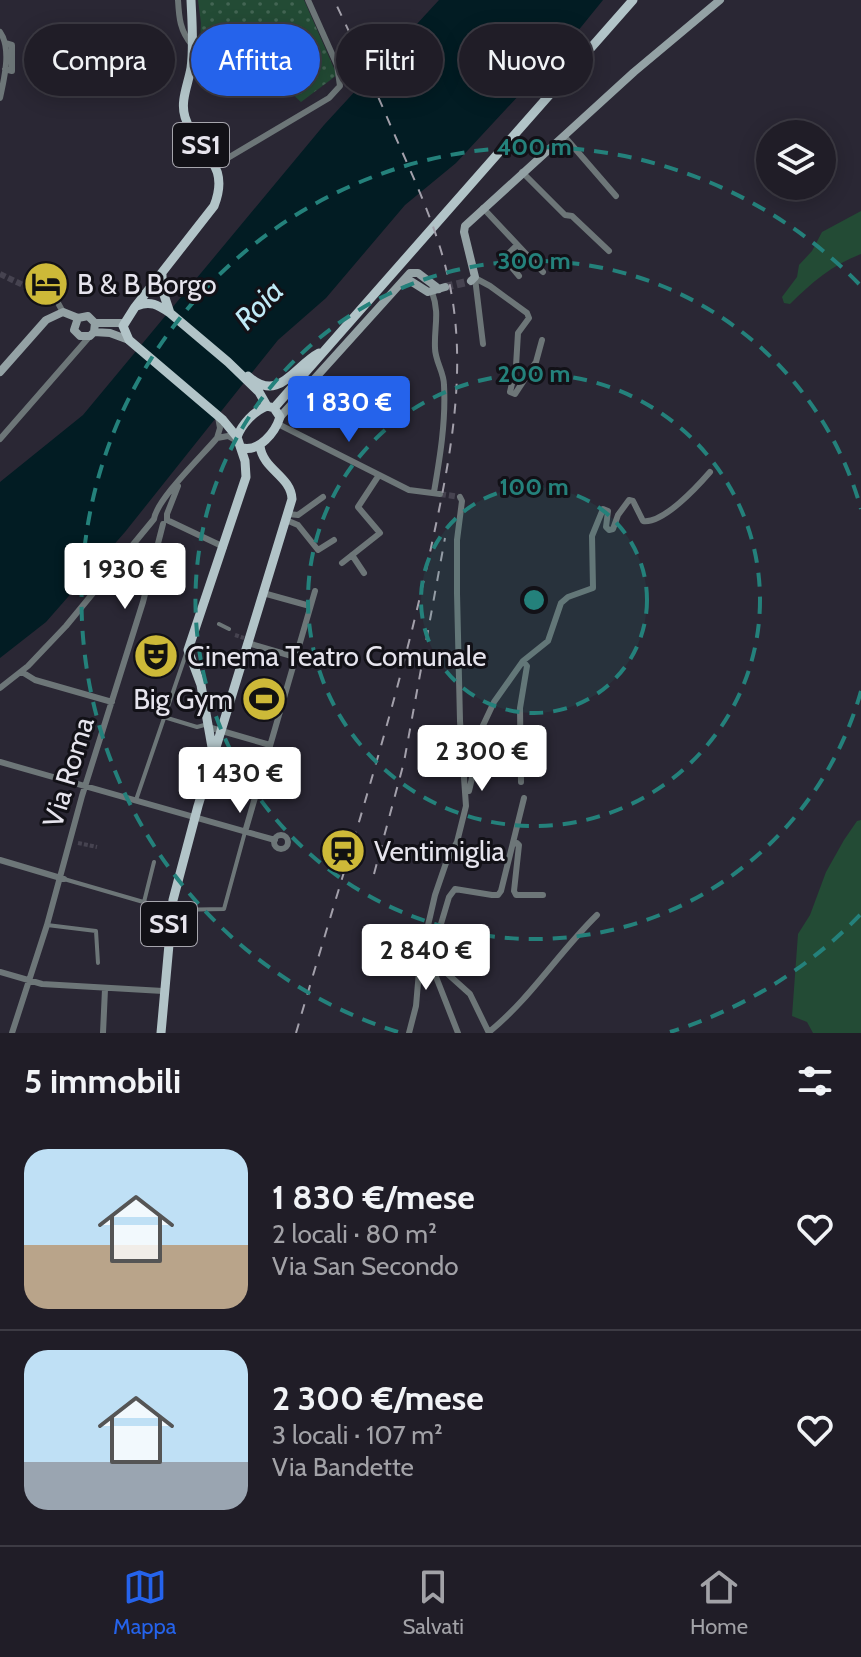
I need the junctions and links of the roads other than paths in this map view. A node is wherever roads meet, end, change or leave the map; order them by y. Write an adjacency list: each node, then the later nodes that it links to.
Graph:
1 (178, 0): 8 (street)
2 (191, 0): 6 (main road, SS1)
3 (308, 0): 12 (street)
4 (633, 0): 33 (main road)
5 (720, 0): 11 (main road)
6 (192, 24)
7 (0, 32): 10 (street)
8 (191, 44)
9 (191, 69): 12 (main road, SS1)
10 (0, 98)
11 (564, 136): 13 (main road); 14 (street)
12 (216, 165): 18 (main road, SS1)
13 (522, 172): 15 (main road); 17 (street)
14 (616, 196)
15 (483, 208): 16 (street); 21 (main road)
16 (517, 245): 19 (street); 20 (street)
17 (609, 251)
18 (163, 272): 24 (main road, SS1); 26 (main road)
19 (543, 272)
20 (519, 276)
21 (473, 280): 30 (street); 32 (street)
22 (439, 289): 36 (main road); 44 (street)
23 (50, 298): 25 (street)
24 (135, 307): 26 (main road); 28 (main road, SS1)
25 (63, 312): 27 (main road); 35 (main road)
26 (170, 313): 34 (main road)
27 (78, 318): 29 (main road); 29 (main road)
28 (124, 323): 29 (main road); 31 (main road)
29 (93, 331): 31 (main road); 39 (street)
30 (542, 340)
31 (133, 344): 37 (main road)
32 (483, 344)
33 (325, 350): 34 (main road); 36 (main road)
34 (228, 362): 36 (main road)
35 (0, 372)
36 (272, 411): 40 (main road); 41 (main road); 44 (street)
37 (221, 421): 38 (street); 40 (main road)
38 (217, 438): 40 (street); 46 (street)
39 (0, 439)
40 (239, 442): 41 (main road); 45 (main road)
41 (260, 446): 42 (main road, SS1)
42 (267, 466): 45 (main road); 50 (main road, SS1)
43 (710, 472): 66 (street)
44 (379, 475): 55 (street)
45 (246, 477): 54 (main road)
46 (179, 483): 49 (street); 52 (street, Via Roma)
47 (323, 497): 50 (street)
48 (460, 497): 80 (street)
49 (157, 511): 51 (street); 52 (street)
50 (287, 517): 53 (street); 59 (main road, SS1)
51 (154, 519): 52 (street); 67 (street)
52 (166, 519): 54 (street); 69 (street, Via Roma)
53 (334, 540)
54 (224, 547): 64 (main road)
55 (352, 555): 56 (street); 57 (street)
56 (342, 563)
57 (364, 573)
58 (315, 591): 60 (street)
59 (263, 593): 60 (street); 63 (main road, SS1)
60 (310, 606): 65 (street)
61 (219, 624): 62 (street)
62 (229, 629)
63 (247, 640): 65 (street); 72 (main road, SS1)
64 (188, 650): 70 (street); 71 (main road)
65 (295, 657): 73 (street)
66 (523, 661): 78 (street); 80 (street)
67 (22, 672): 68 (street); 69 (street)
68 (0, 688)
69 (112, 702): 79 (street, Via Roma)
70 (164, 717): 71 (street); 82 (street)
71 (208, 726): 72 (street); 74 (main road)
72 (221, 732): 73 (street); 74 (main road, SS1)
73 (270, 745): 76 (street)
74 (214, 757): 83 (main road, SS1)
75 (0, 762): 79 (street)
76 (262, 772): 77 (street); 84 (street)
77 (293, 781)
78 (521, 782)
79 (86, 786): 82 (street); 86 (street, Via Roma)
80 (467, 793): 97 (street)
81 (524, 798): 88 (street)
82 (136, 800): 83 (street)
83 (196, 818): 84 (street); 94 (main road, SS1)
84 (245, 832): 85 (street); 94 (street)
85 (275, 840)
86 (70, 842): 87 (street); 91 (street, Via Roma)
87 (78, 843)
88 (514, 844): 92 (street); 97 (street)
89 (0, 860): 91 (street)
90 (154, 862): 93 (street)
91 (62, 878): 93 (street); 96 (street, Via Roma)
92 (543, 895)
93 (144, 902): 94 (street)
94 (171, 910): 102 (main road, SS1)
95 (597, 915): 103 (street)
96 (47, 925): 98 (street); 100 (street, Via Roma)
97 (429, 943): 103 (street); 107 (street); 108 (street)
98 (98, 963)
99 (0, 972): 100 (street)
100 (29, 981): 101 (street); 104 (street, Via Roma)
101 (105, 989): 102 (street); 105 (street)
102 (163, 991): 106 (main road, SS1)
103 (489, 1032)
104 (12, 1033)
105 (103, 1033)
106 (161, 1033)
107 (409, 1033)
108 (458, 1033)

